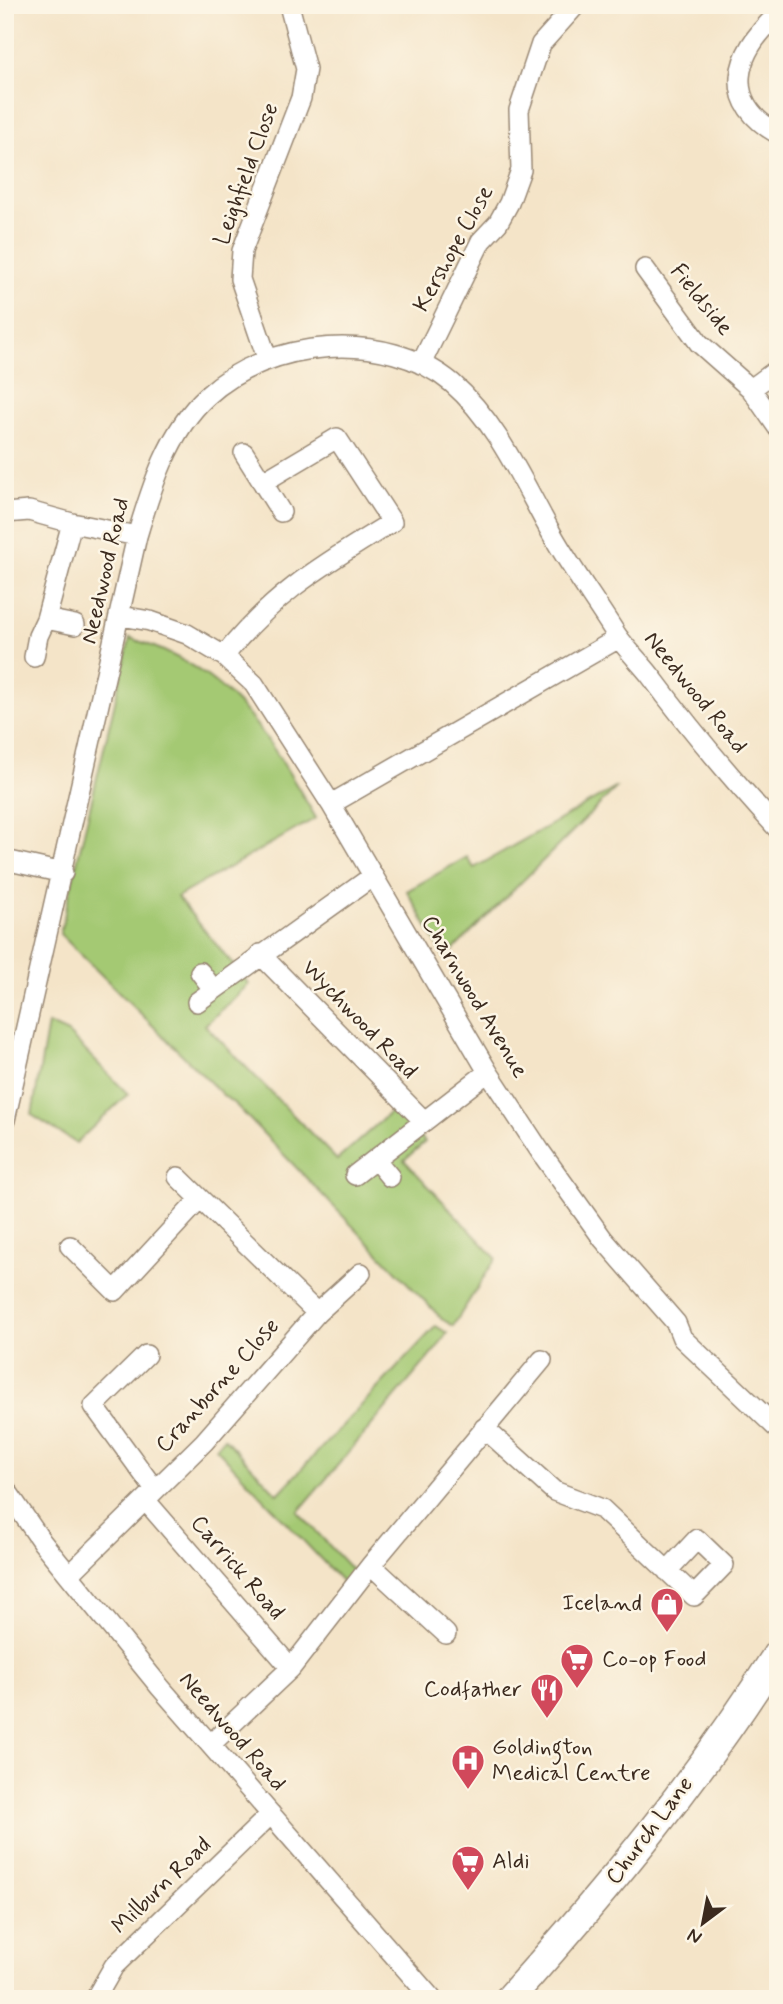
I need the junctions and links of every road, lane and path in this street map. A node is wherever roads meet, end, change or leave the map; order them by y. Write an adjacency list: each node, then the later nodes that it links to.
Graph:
1 (289, 5): 6 (street, Leighfield Close)
2 (576, 5): 7 (street, Kershope Close)
3 (778, 14): 4 (street)
4 (778, 134)
5 (645, 269): 9 (street, Fieldside)
6 (267, 358): 7 (street, Needwood Road); 16 (street, Needwood Road)
7 (421, 364): 20 (street, Needwood Road)
8 (778, 369): 9 (street)
9 (751, 389): 10 (street, Fieldside)
10 (778, 428)
11 (244, 453): 12 (street)
12 (263, 482): 13 (street); 21 (street)
13 (281, 512)
14 (5, 513): 15 (street)
15 (72, 523): 16 (street); 18 (street)
16 (137, 536): 17 (street, Needwood Road)
17 (121, 616): 21 (street, Charnwood Avenue); 26 (street, Needwood Road)
18 (46, 619): 19 (street); 22 (street)
19 (75, 625)
20 (619, 638): 23 (street); 24 (street, Needwood Road)
21 (223, 656): 23 (street, Charnwood Avenue)
22 (34, 657)
23 (331, 804): 27 (street, Charnwood Avenue)
24 (778, 829)
25 (5, 860): 26 (street)
26 (63, 873): 33 (street, Needwood Road)
27 (373, 876): 28 (street, Wychwood Road); 32 (street, Charnwood Avenue)
28 (260, 954): 30 (street, Wychwood Road); 34 (street, Wychwood Road)
29 (200, 972): 30 (street)
30 (213, 989): 31 (street, Wychwood Road)
31 (197, 1002)
32 (488, 1072): 34 (street); 46 (street, Charnwood Avenue)
33 (5, 1120)
34 (423, 1120): 35 (street)
35 (376, 1160): 36 (street); 38 (street)
36 (355, 1175)
37 (178, 1177): 39 (street)
38 (390, 1177)
39 (200, 1199): 40 (street); 42 (street)
40 (71, 1246)
41 (361, 1273): 42 (street, Cranborne Close)
42 (317, 1313): 48 (street, Cranborne Close)
43 (146, 1355): 48 (street, Cranborne Close)
44 (542, 1360): 45 (street)
45 (484, 1428): 50 (street); 51 (street)
46 (778, 1429)
47 (5, 1488): 49 (street, Needwood Road)
48 (150, 1496): 52 (street, Cranborne Close); 55 (street, Carrick Road)
49 (12, 1516): 52 (street, Needwood Road)
50 (371, 1565): 53 (street); 55 (street)
51 (667, 1571)
52 (69, 1575): 56 (street, Needwood Road)
53 (446, 1634)
54 (778, 1653): 60 (street, Church Lane)
55 (291, 1668): 56 (street)
56 (211, 1744): 57 (street, Needwood Road)
57 (271, 1814): 58 (street, Milburn Road); 59 (street, Needwood Road)
58 (95, 1999)
59 (432, 1999)
60 (509, 1999)

